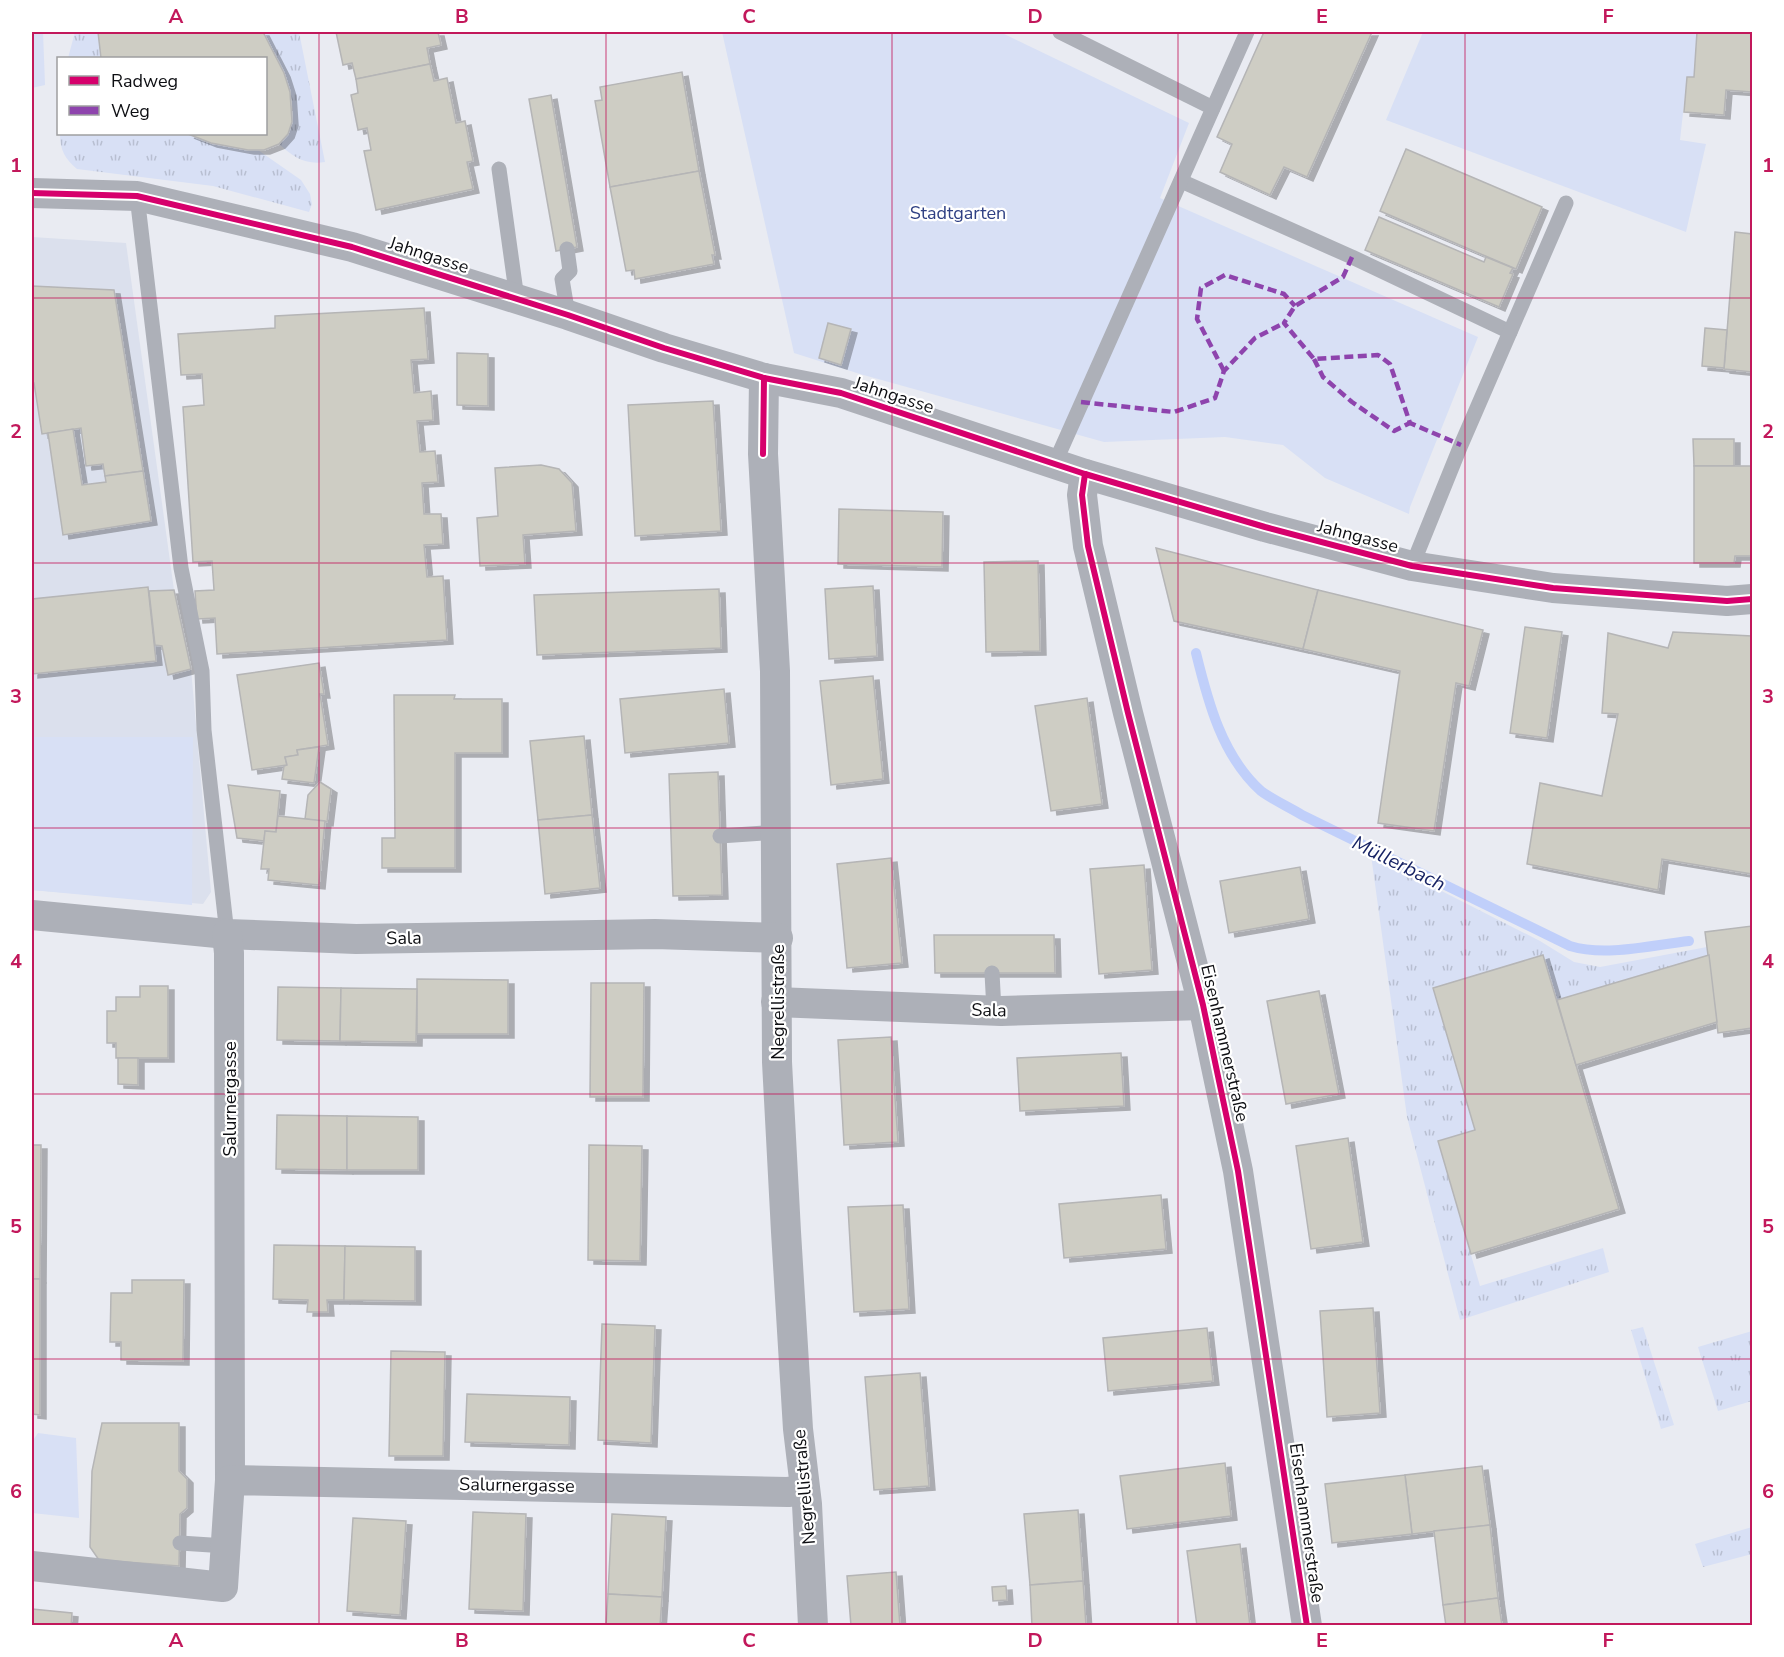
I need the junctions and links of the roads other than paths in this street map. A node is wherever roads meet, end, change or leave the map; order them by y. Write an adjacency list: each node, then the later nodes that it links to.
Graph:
1 (1060, 32): 3 (lane)
2 (1247, 32): 3 (lane)
3 (1212, 108): 5 (lane)
4 (499, 169): 10 (lane)
5 (1180, 180): 12 (lane); 14 (lane)
6 (32, 193): 7 (street, Jahngasse)
7 (137, 196): 10 (street, Jahngasse); 21 (lane)
8 (1566, 203): 12 (lane)
9 (567, 249): 11 (lane)
10 (517, 299): 11 (street, Jahngasse)
11 (568, 315): 13 (street, Jahngasse)
12 (1510, 332): 16 (lane)
13 (764, 378): 14 (street, Jahngasse); 18 (street, Negrellistraße)
14 (1054, 465): 15 (street, Jahngasse)
15 (1085, 474): 16 (street, Jahngasse); 25 (street, Eisenhammerstraße)
16 (1412, 566): 17 (street, Jahngasse)
17 (1752, 599)
18 (777, 832): 19 (lane); 22 (street, Negrellistraße)
19 (720, 836)
20 (32, 915): 21 (street, Sala)
21 (227, 934): 22 (street, Sala); 27 (street, Salurnergasse)
22 (778, 938): 24 (street, Negrellistraße)
23 (992, 973): 26 (lane)
24 (776, 1002): 26 (street, Sala); 28 (street, Negrellistraße)
25 (1203, 1005): 26 (street, Sala); 33 (street, Eisenhammerstraße)
26 (994, 1010)
27 (230, 1480): 28 (street, Salurnergasse); 30 (street, Salurnergasse)
28 (804, 1490): 32 (street, Negrellistraße)
29 (180, 1543): 30 (lane)
30 (226, 1546): 31 (street, Salurnergasse)
31 (32, 1567)
32 (813, 1626)
33 (1307, 1626)

